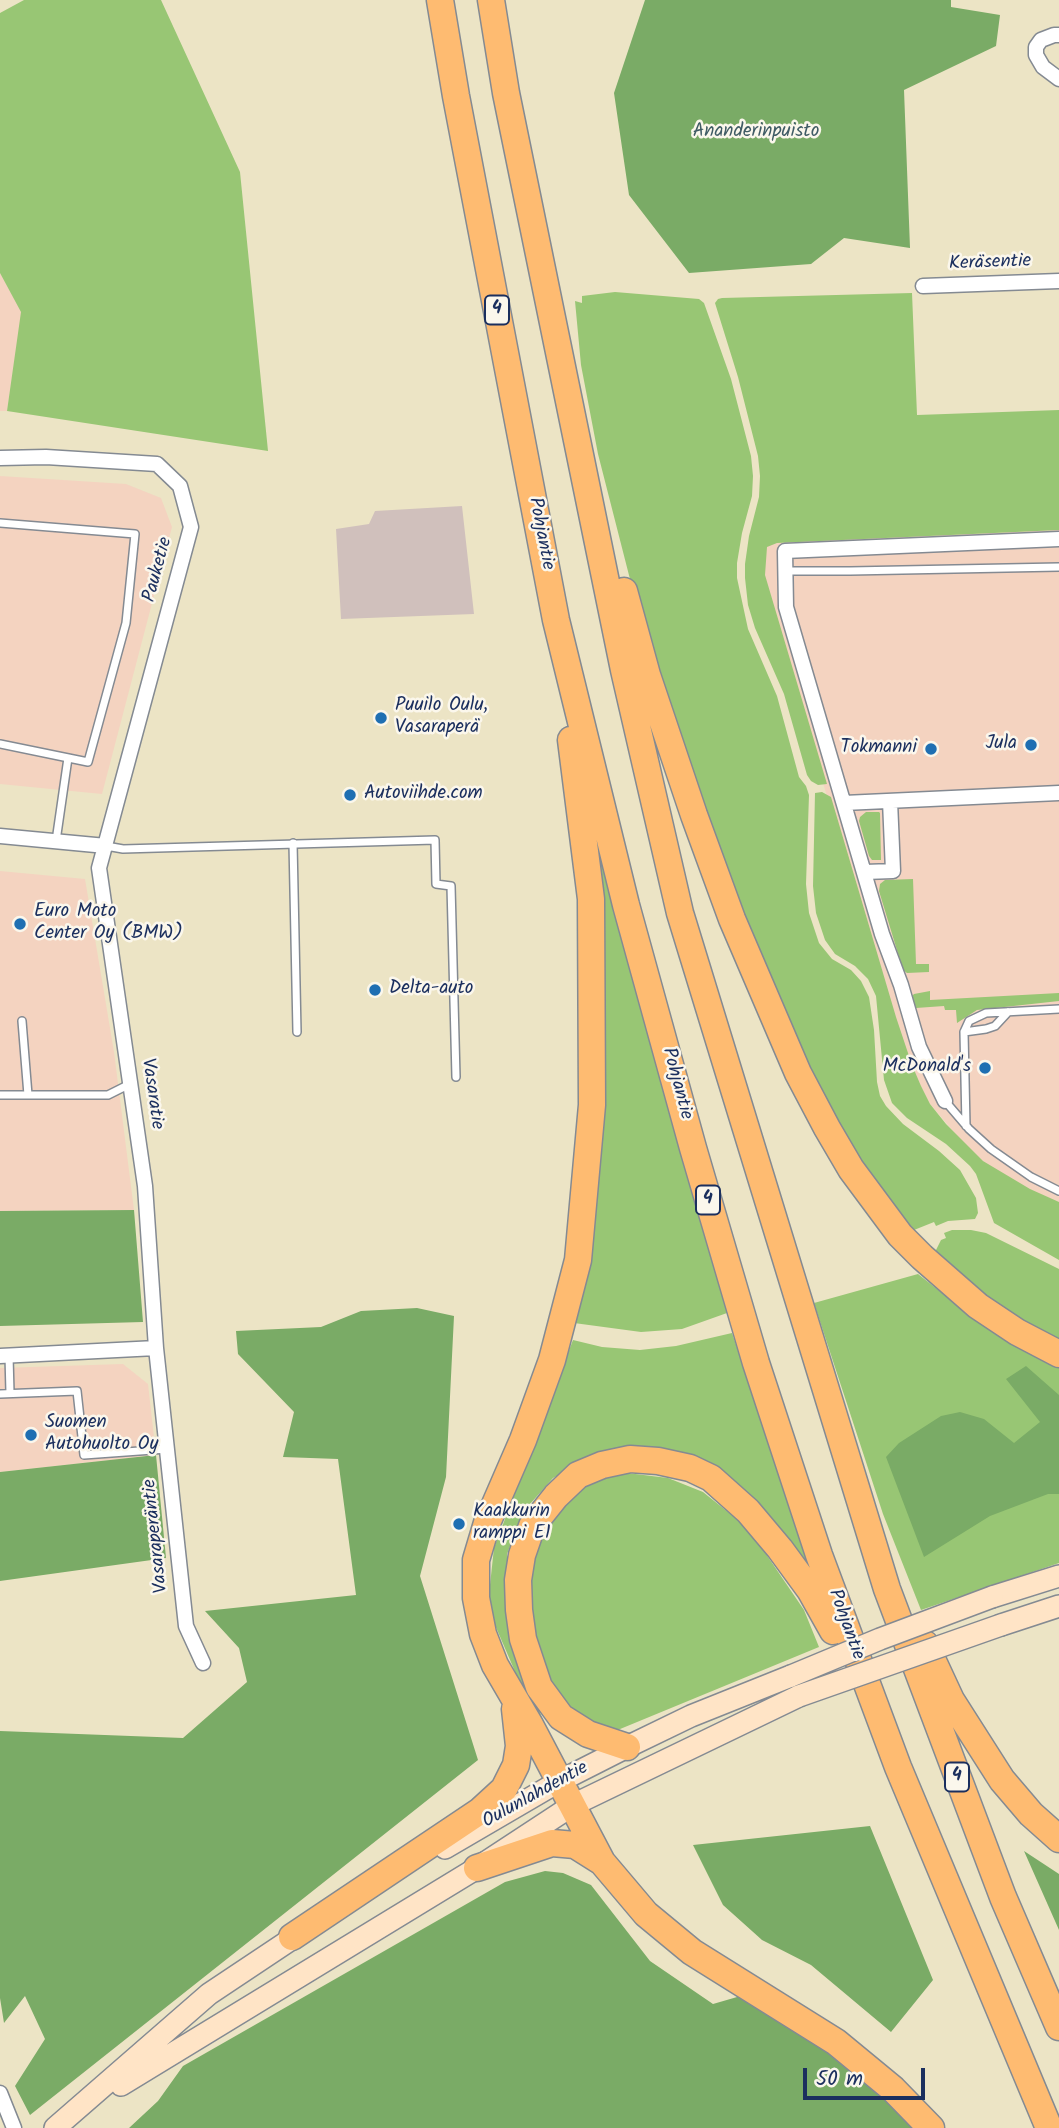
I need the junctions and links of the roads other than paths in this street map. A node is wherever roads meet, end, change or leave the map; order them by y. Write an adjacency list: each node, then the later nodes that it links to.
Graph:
1 (440, 0): 13 (highway, Pohjantie / 4)
2 (491, 0): 7 (highway, 4)
3 (1059, 35): 4 (street)
4 (1059, 79)
5 (1059, 281): 6 (street, Keräsentie)
6 (923, 286)
7 (564, 377): 37 (highway); 42 (highway, 4)
8 (0, 458): 22 (street, Pauketie)
9 (0, 523): 15 (lane)
10 (1059, 539): 12 (street)
11 (1059, 566): 12 (lane)
12 (785, 570): 18 (street)
13 (556, 620): 46 (highway); 48 (highway, Pohjantie / 4)
14 (0, 744): 15 (lane)
15 (68, 758): 20 (lane)
16 (1059, 793): 17 (street)
17 (890, 801): 18 (street); 23 (street)
18 (844, 803): 23 (street)
19 (0, 836): 20 (street)
20 (56, 841): 22 (street)
21 (293, 843): 22 (lane); 27 (lane); 29 (lane)
22 (106, 846): 30 (street, Vasaratie)
23 (865, 872): 33 (street)
24 (1059, 1009): 25 (lane)
25 (1008, 1012): 28 (lane); 28 (lane)
26 (22, 1021): 32 (lane)
27 (297, 1032)
28 (964, 1032): 34 (lane)
29 (456, 1077)
30 (130, 1084): 32 (lane); 36 (street, Vasaratie)
31 (0, 1095): 32 (lane)
32 (28, 1095)
33 (945, 1101): 34 (lane)
34 (967, 1127): 35 (lane)
35 (1059, 1191)
36 (156, 1348): 38 (street); 41 (street, Vasaraperäntie)
37 (1059, 1354)
38 (4, 1356): 39 (lane)
39 (10, 1393): 40 (lane); 41 (lane)
40 (0, 1394)
41 (167, 1449): 45 (street, Vasaraperäntie)
42 (868, 1522): 51 (highway); 55 (highway, 4)
43 (1059, 1576): 47 (main road, Oulunlahdentie, bridge)
44 (1059, 1605): 50 (main road, Oulunlahdentie, bridge)
45 (203, 1663)
46 (514, 1700): 49 (highway); 54 (highway)
47 (627, 1747): 48 (highway); 49 (main road, Oulunlahdentie)
48 (898, 1768): 60 (highway, Pohjantie / 4)
49 (558, 1782): 50 (highway); 54 (main road, Oulunlahdentie)
50 (573, 1805): 52 (highway); 53 (main road, Oulunlahdentie)
51 (1059, 1839)
52 (602, 1862): 53 (highway); 59 (highway)
53 (477, 1868): 57 (main road, Oulunlahdentie)
54 (292, 1937): 57 (main road, Oulunlahdentie)
55 (1059, 2027)
56 (0, 2093): 58 (street)
57 (62, 2123)
58 (15, 2128)
59 (931, 2128)
60 (1049, 2128)

